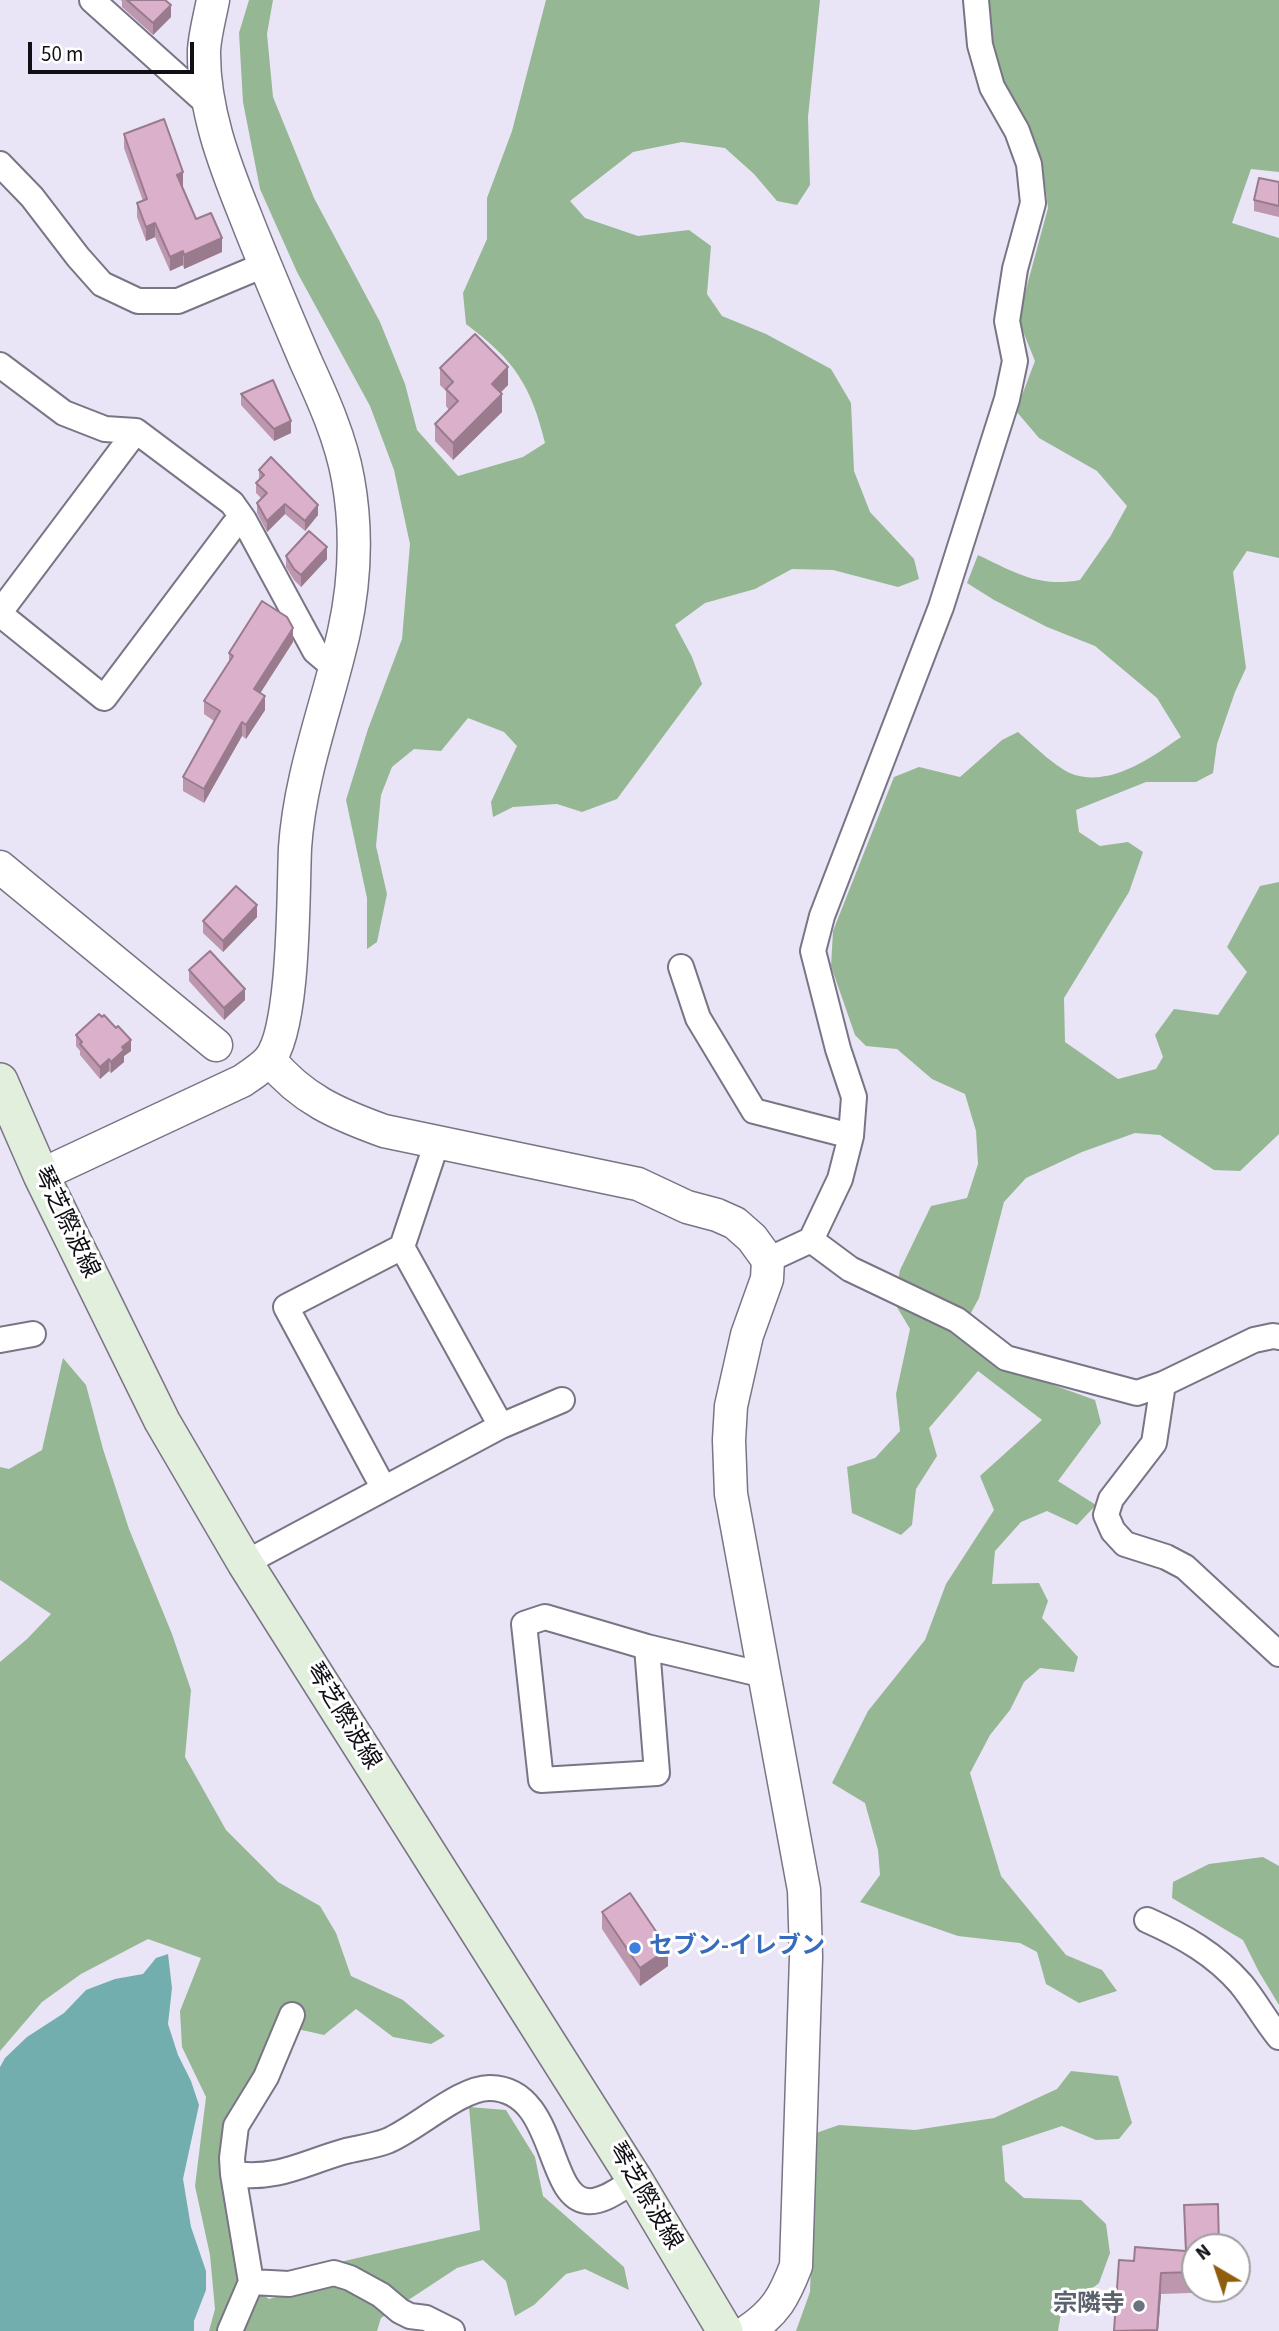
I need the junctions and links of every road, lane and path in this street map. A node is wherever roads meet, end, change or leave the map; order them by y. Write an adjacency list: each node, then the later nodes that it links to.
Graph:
1 (92, 0): 4 (street)
2 (214, 0): 4 (street)
3 (976, 0): 17 (street)
4 (209, 105): 6 (street)
5 (0, 164): 6 (street)
6 (264, 265): 11 (street)
7 (4, 377): 8 (street)
8 (136, 431): 9 (street); 10 (street)
9 (244, 520): 10 (street); 11 (street)
10 (0, 613)
11 (335, 668): 15 (street)
12 (0, 867): 14 (street)
13 (681, 967): 17 (street)
14 (216, 1045)
15 (270, 1060): 18 (street); 19 (street)
16 (0, 1081): 19 (main road, 琴芝際波線)
17 (851, 1136): 20 (street)
18 (437, 1142): 21 (street); 22 (street)
19 (41, 1175): 30 (main road, 琴芝際波線)
20 (811, 1240): 22 (street); 26 (street)
21 (402, 1247): 28 (street); 29 (street)
22 (768, 1260): 33 (street)
23 (33, 1334): 25 (street)
24 (1279, 1338): 26 (street)
25 (0, 1340)
26 (1163, 1384): 32 (street)
27 (562, 1400): 28 (street)
28 (501, 1426): 29 (street)
29 (383, 1487): 30 (street)
30 (245, 1563): 38 (main road, 琴芝際波線)
31 (647, 1647): 31 (street); 33 (street)
32 (1279, 1654)
33 (764, 1675): 43 (street)
34 (1147, 1920): 36 (street)
35 (292, 2015): 37 (street)
36 (1279, 2037)
37 (233, 2174): 38 (street); 39 (street)
38 (635, 2180): 42 (main road, 琴芝際波線)
39 (251, 2283): 40 (street); 41 (street)
40 (230, 2331)
41 (452, 2331)
42 (725, 2331)
43 (748, 2331)

